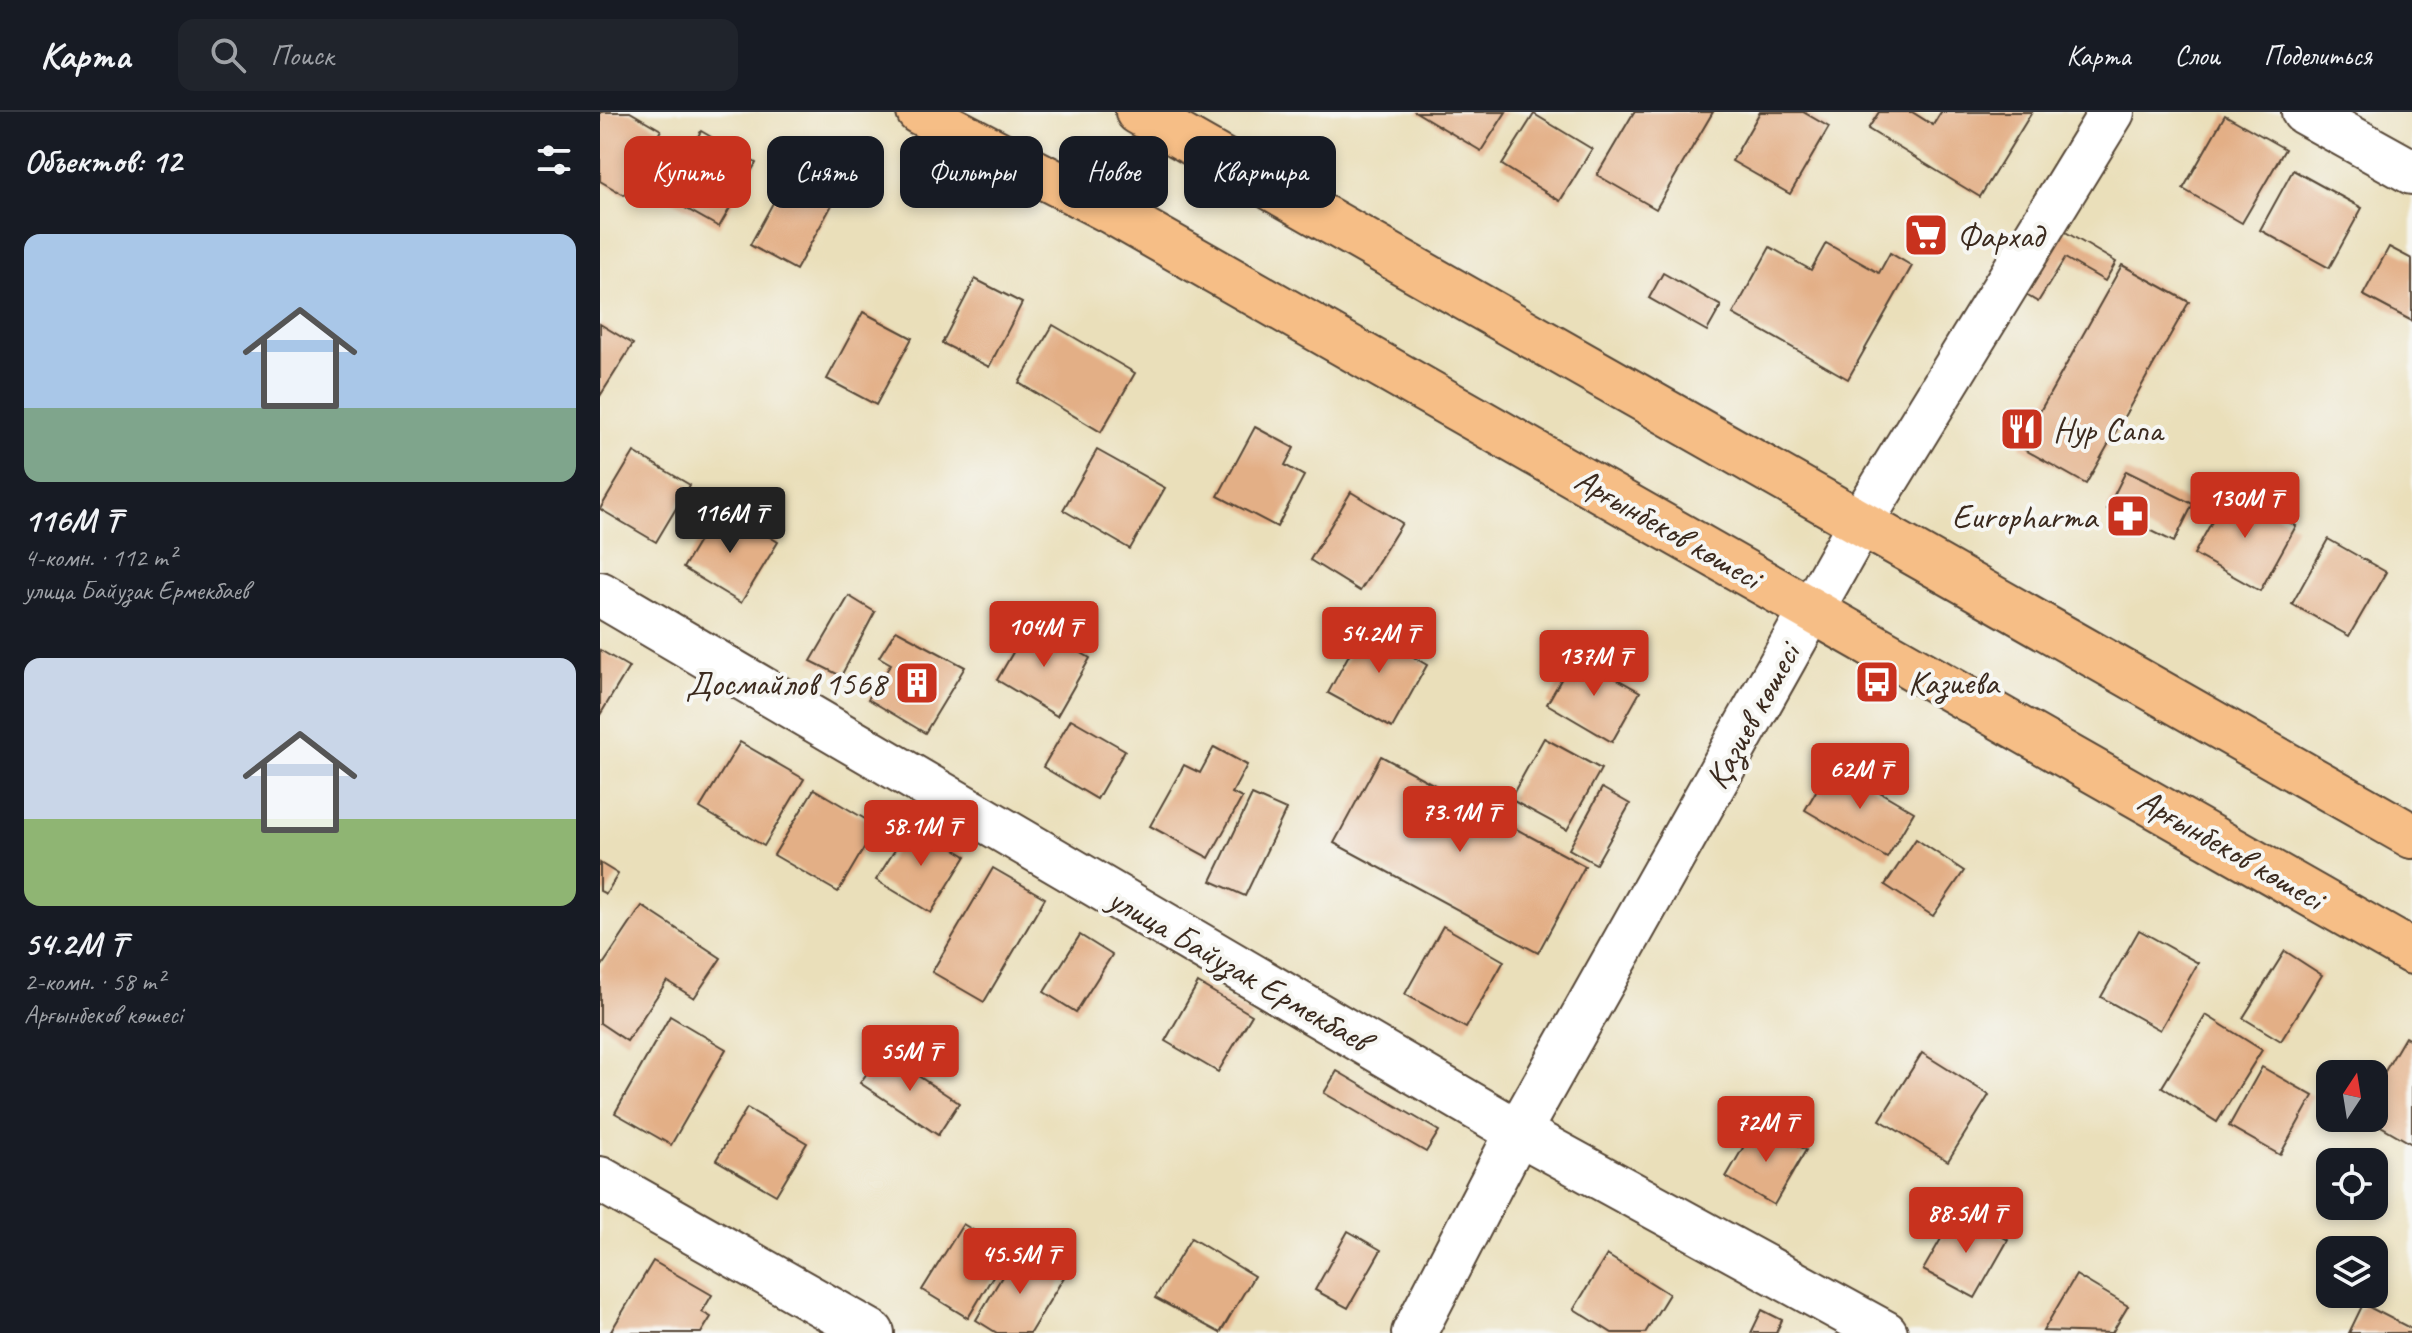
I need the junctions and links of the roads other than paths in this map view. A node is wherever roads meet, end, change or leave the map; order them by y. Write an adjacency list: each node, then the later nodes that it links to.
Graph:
1 (919, 112): 8 (main road, Арғынбеков көшесі)
2 (1138, 112): 6 (main road)
3 (2112, 112): 6 (street, Қазиев көшесі)
4 (2304, 112): 5 (street)
5 (2412, 172)
6 (1862, 520): 8 (street, Қазиев көшесі); 9 (main road)
7 (600, 594): 11 (street, улица Байузак Ермекбаев)
8 (1812, 610): 10 (main road, Арғынбеков көшесі); 11 (street, Қазиев көшесі)
9 (2412, 836)
10 (2412, 952)
11 (1518, 1132): 14 (street, Қазиев көшесі); 15 (street, улица Байузак Ермекбаев)
12 (600, 1179): 13 (street)
13 (872, 1333)
14 (1414, 1333)
15 (1885, 1333)

